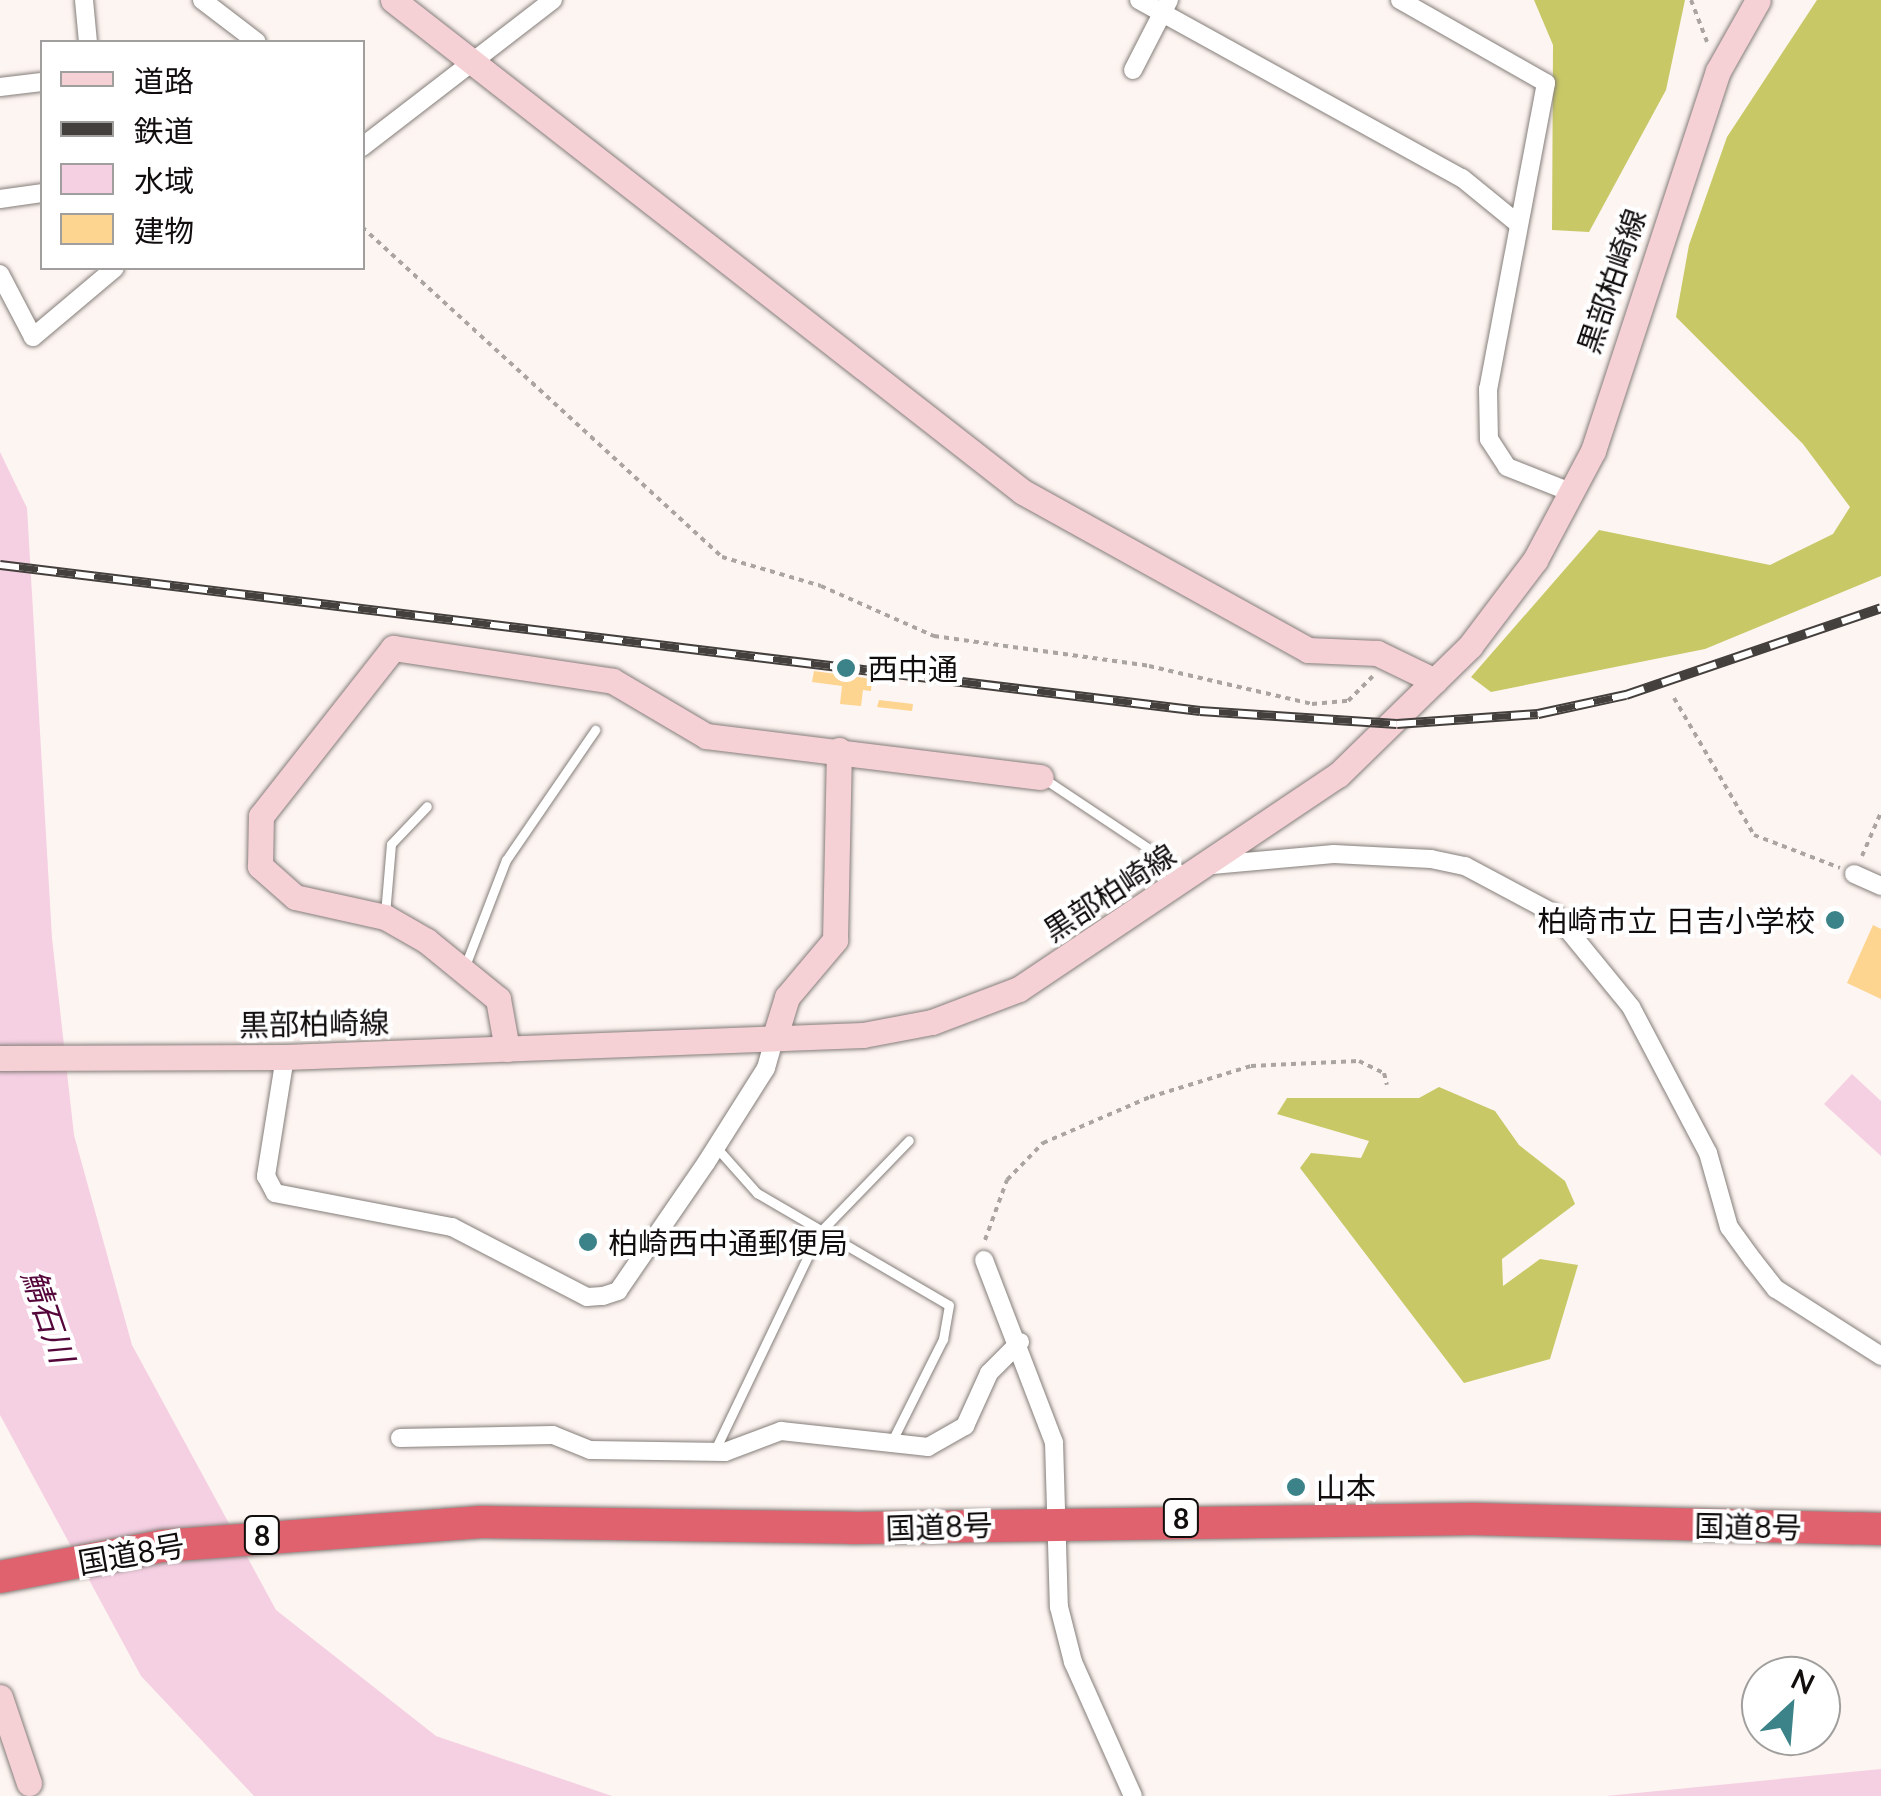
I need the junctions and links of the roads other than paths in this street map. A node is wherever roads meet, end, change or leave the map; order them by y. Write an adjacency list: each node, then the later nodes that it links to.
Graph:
1 (84, 0): 9 (street)
2 (202, 0): 10 (street)
3 (394, 0): 11 (street)
4 (553, 0): 11 (street)
5 (1139, 0): 8 (street)
6 (1400, 0): 18 (street)
7 (1758, 0): 21 (street, 黒部柏崎線)
8 (1166, 5): 12 (street); 18 (street)
9 (88, 40)
10 (254, 40)
11 (471, 60): 15 (street); 22 (street)
12 (1132, 70)
13 (40, 82): 14 (street)
14 (0, 87)
15 (368, 135)
16 (40, 193): 17 (street)
17 (0, 198)
18 (1516, 222): 21 (street)
19 (114, 270): 20 (street)
20 (0, 274)
21 (1573, 493): 22 (street, 黒部柏崎線)
22 (1435, 681): 27 (street, 黒部柏崎線)
23 (595, 730): 31 (lane)
24 (839, 750): 25 (street); 30 (street); 32 (street)
25 (1041, 777): 27 (lane)
26 (427, 806): 30 (lane)
27 (1202, 871): 32 (street, 黒部柏崎線); 41 (street)
28 (1854, 874): 29 (street)
29 (1881, 886)
30 (385, 916): 31 (street)
31 (464, 968): 33 (street)
32 (775, 1036): 33 (street, 黒部柏崎線); 37 (street)
33 (507, 1049): 34 (street, 黒部柏崎線)
34 (285, 1057): 35 (street, 黒部柏崎線); 37 (street)
35 (0, 1058)
36 (909, 1140): 38 (lane)
37 (716, 1147): 38 (lane)
38 (819, 1234): 43 (lane); 44 (lane)
39 (984, 1260): 40 (street)
40 (1020, 1342): 43 (street); 45 (street)
41 (1881, 1356)
42 (400, 1438): 44 (street)
43 (891, 1443): 44 (street)
44 (714, 1452)
45 (1054, 1520): 46 (highway, 国道8号 / 8); 47 (highway, 国道8号 / 8); 50 (street)
46 (1881, 1529)
47 (0, 1578)
48 (0, 1697): 49 (street)
49 (32, 1789)
50 (1133, 1796)

